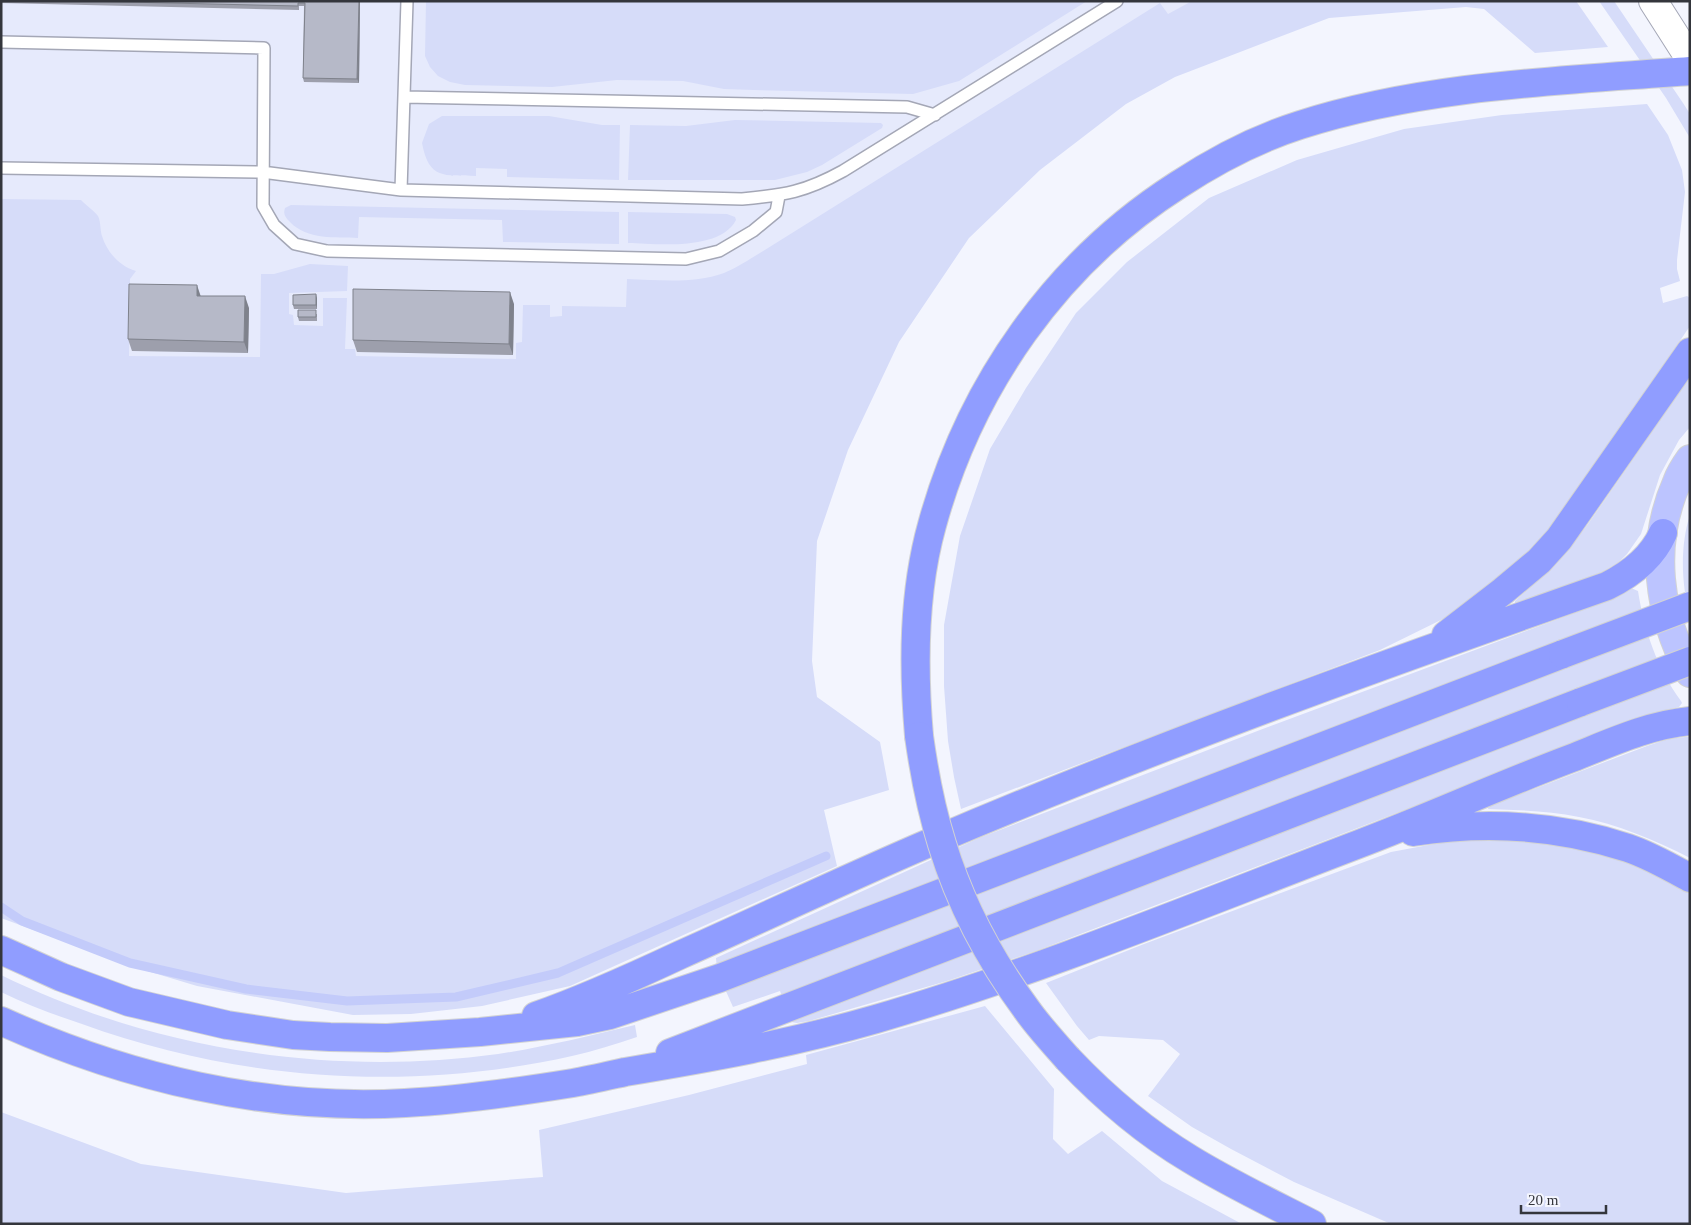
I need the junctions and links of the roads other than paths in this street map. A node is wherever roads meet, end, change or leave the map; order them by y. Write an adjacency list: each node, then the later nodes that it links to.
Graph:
1 (407, 1): 7 (lane)
2 (1117, 1): 8 (lane)
3 (1653, 1): 5 (main road)
4 (1, 42): 10 (lane)
5 (1690, 59)
6 (1690, 71): 27 (highway, bridge)
7 (404, 97): 8 (lane); 11 (lane)
8 (935, 115): 12 (lane)
9 (1, 168): 10 (lane)
10 (262, 172): 11 (lane); 12 (lane)
11 (401, 190): 12 (lane)
12 (779, 196)
13 (1690, 352): 17 (highway)
14 (1690, 459): 15 (main road)
15 (1662, 533): 17 (highway); 19 (main road)
16 (1690, 606): 25 (highway, bridge)
17 (1419, 652): 25 (highway)
18 (1690, 661): 26 (highway, bridge)
19 (1690, 673)
20 (1690, 721): 21 (highway)
21 (1377, 838): 22 (highway); 26 (highway)
22 (1690, 878)
23 (1, 950): 25 (highway)
24 (1, 1021): 26 (highway)
25 (480, 1032)
26 (618, 1074)
27 (1312, 1224)

